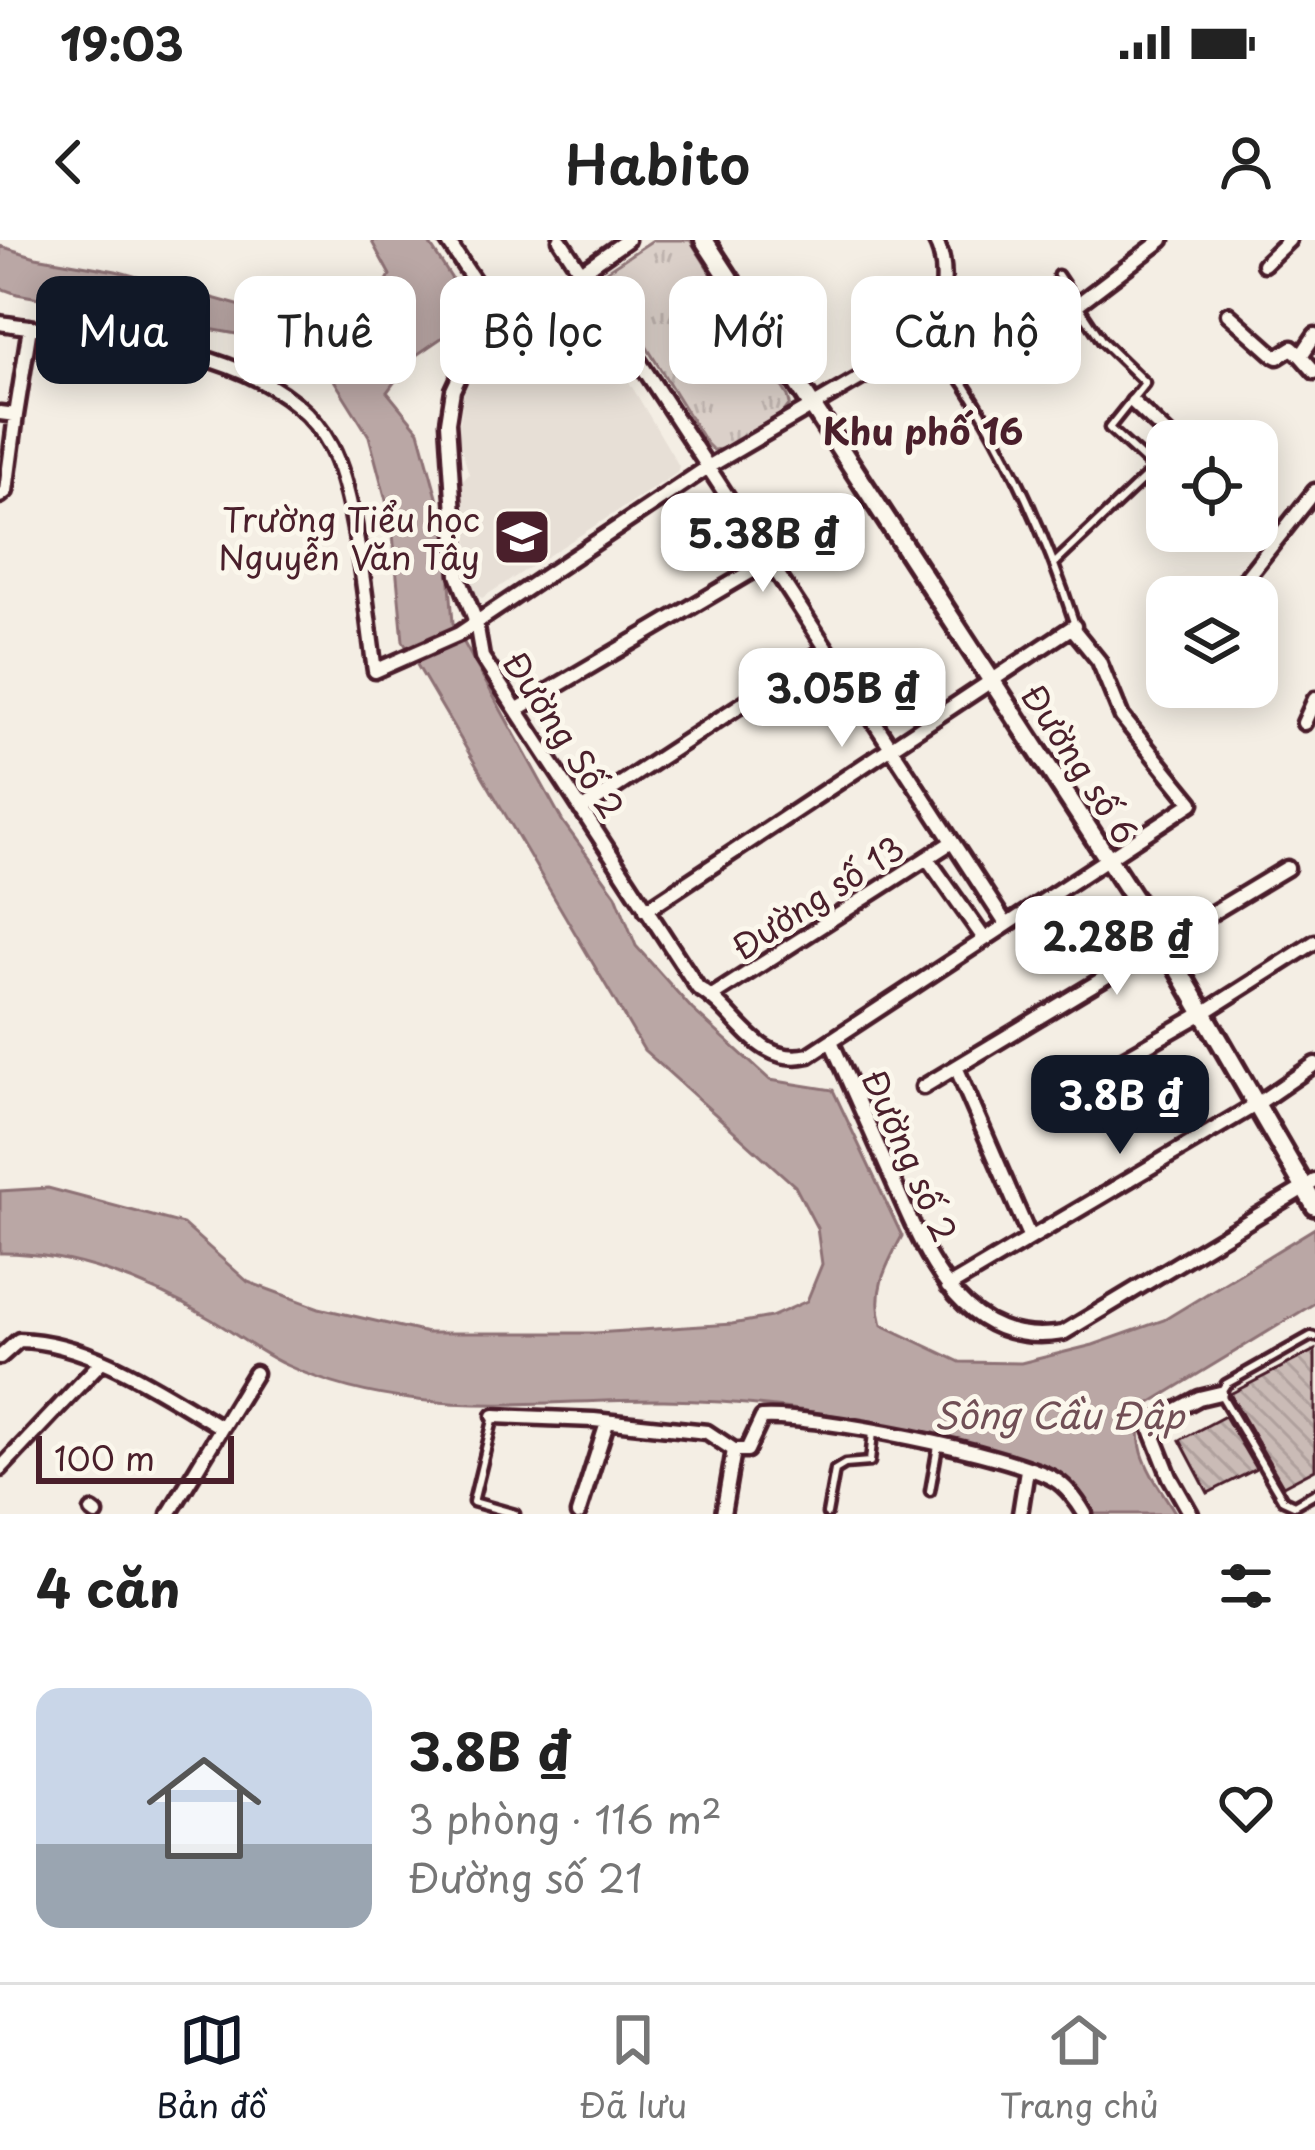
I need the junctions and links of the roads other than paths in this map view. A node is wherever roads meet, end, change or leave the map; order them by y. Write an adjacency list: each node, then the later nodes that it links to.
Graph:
1 (447, 240): 10 (street)
2 (560, 240): 9 (street)
3 (627, 240): 9 (street, Đường Số 2)
4 (704, 240): 25 (street, Đường số 6)
5 (935, 240): 12 (street)
6 (1162, 240): 13 (street)
7 (1289, 240): 8 (street)
8 (1264, 264)
9 (580, 271): 11 (street, Đường Số 2); 29 (street)
10 (471, 276)
11 (573, 276)
12 (942, 276)
13 (1081, 302)
14 (1081, 309): 24 (lane)
15 (1228, 314): 19 (street)
16 (0, 322): 17 (street)
17 (30, 327): 27 (street); 35 (street)
18 (1315, 335): 19 (street)
19 (1301, 356): 20 (street)
20 (1315, 372)
21 (851, 382): 25 (street)
22 (456, 384): 35 (street, Đường Số 2)
23 (967, 384): 33 (lane)
24 (1132, 402): 28 (street); 33 (lane)
25 (814, 403): 29 (street); 38 (street, Đường số 6)
26 (0, 413): 27 (street)
27 (16, 415): 31 (street)
28 (1152, 420)
29 (708, 467): 32 (street); 35 (street)
30 (1315, 491): 34 (street)
31 (0, 496)
32 (769, 561): 37 (street); 40 (street)
33 (1055, 562): 36 (lane)
34 (1248, 576)
35 (476, 622): 40 (street, Đường Số 2)
36 (1074, 627): 38 (street); 46 (street)
37 (826, 649): 42 (street); 43 (street)
38 (993, 681): 42 (street); 46 (street, Đường số 6)
39 (1315, 700): 41 (street)
40 (518, 710): 43 (street, Đường Số 2)
41 (1304, 723)
42 (889, 748): 44 (street); 48 (street)
43 (581, 810): 48 (street, Đường Số 2)
44 (952, 842): 45 (street, Đường số 13); 49 (street)
45 (927, 858): 50 (street); 53 (street, Đường số 13)
46 (1107, 859): 49 (street); 52 (street, Đường số 6)
47 (1287, 868): 52 (street)
48 (646, 910): 53 (street, Đường Số 2)
49 (1006, 924): 50 (street)
50 (983, 937): 55 (street)
51 (1315, 942): 54 (street)
52 (1163, 943): 54 (street, Đường số 6); 57 (street)
53 (712, 996): 55 (street, Đường Số 2)
54 (1205, 1012): 59 (street); 60 (street, Đường số 6)
55 (831, 1041): 64 (street, Đường số 2)
56 (1315, 1064): 60 (street)
57 (956, 1067): 58 (street); 63 (street)
58 (923, 1087)
59 (1065, 1092)
60 (1257, 1104): 61 (street, Đường số 6); 63 (street)
61 (1310, 1184): 62 (street, Đường số 6); 64 (street)
62 (1315, 1206)
63 (1030, 1238): 64 (street)
64 (947, 1287)
65 (1315, 1337): 69 (lane)
66 (0, 1357): 67 (street)
67 (101, 1363): 72 (street); 76 (street)
68 (255, 1373): 72 (street)
69 (1220, 1393): 79 (lane); 87 (street)
70 (494, 1416): 71 (street); 81 (lane)
71 (607, 1423): 75 (street); 82 (street)
72 (219, 1426): 80 (street)
73 (873, 1432): 74 (street); 75 (street); 84 (lane)
74 (938, 1446): 77 (street); 78 (lane)
75 (734, 1450): 83 (street)
76 (0, 1469)
77 (1027, 1470): 85 (street); 86 (street)
78 (930, 1491)
79 (1315, 1493)
80 (169, 1514)
81 (515, 1514)
82 (578, 1514)
83 (723, 1514)
84 (826, 1514)
85 (1020, 1514)
86 (1085, 1514)
87 (1191, 1514)

